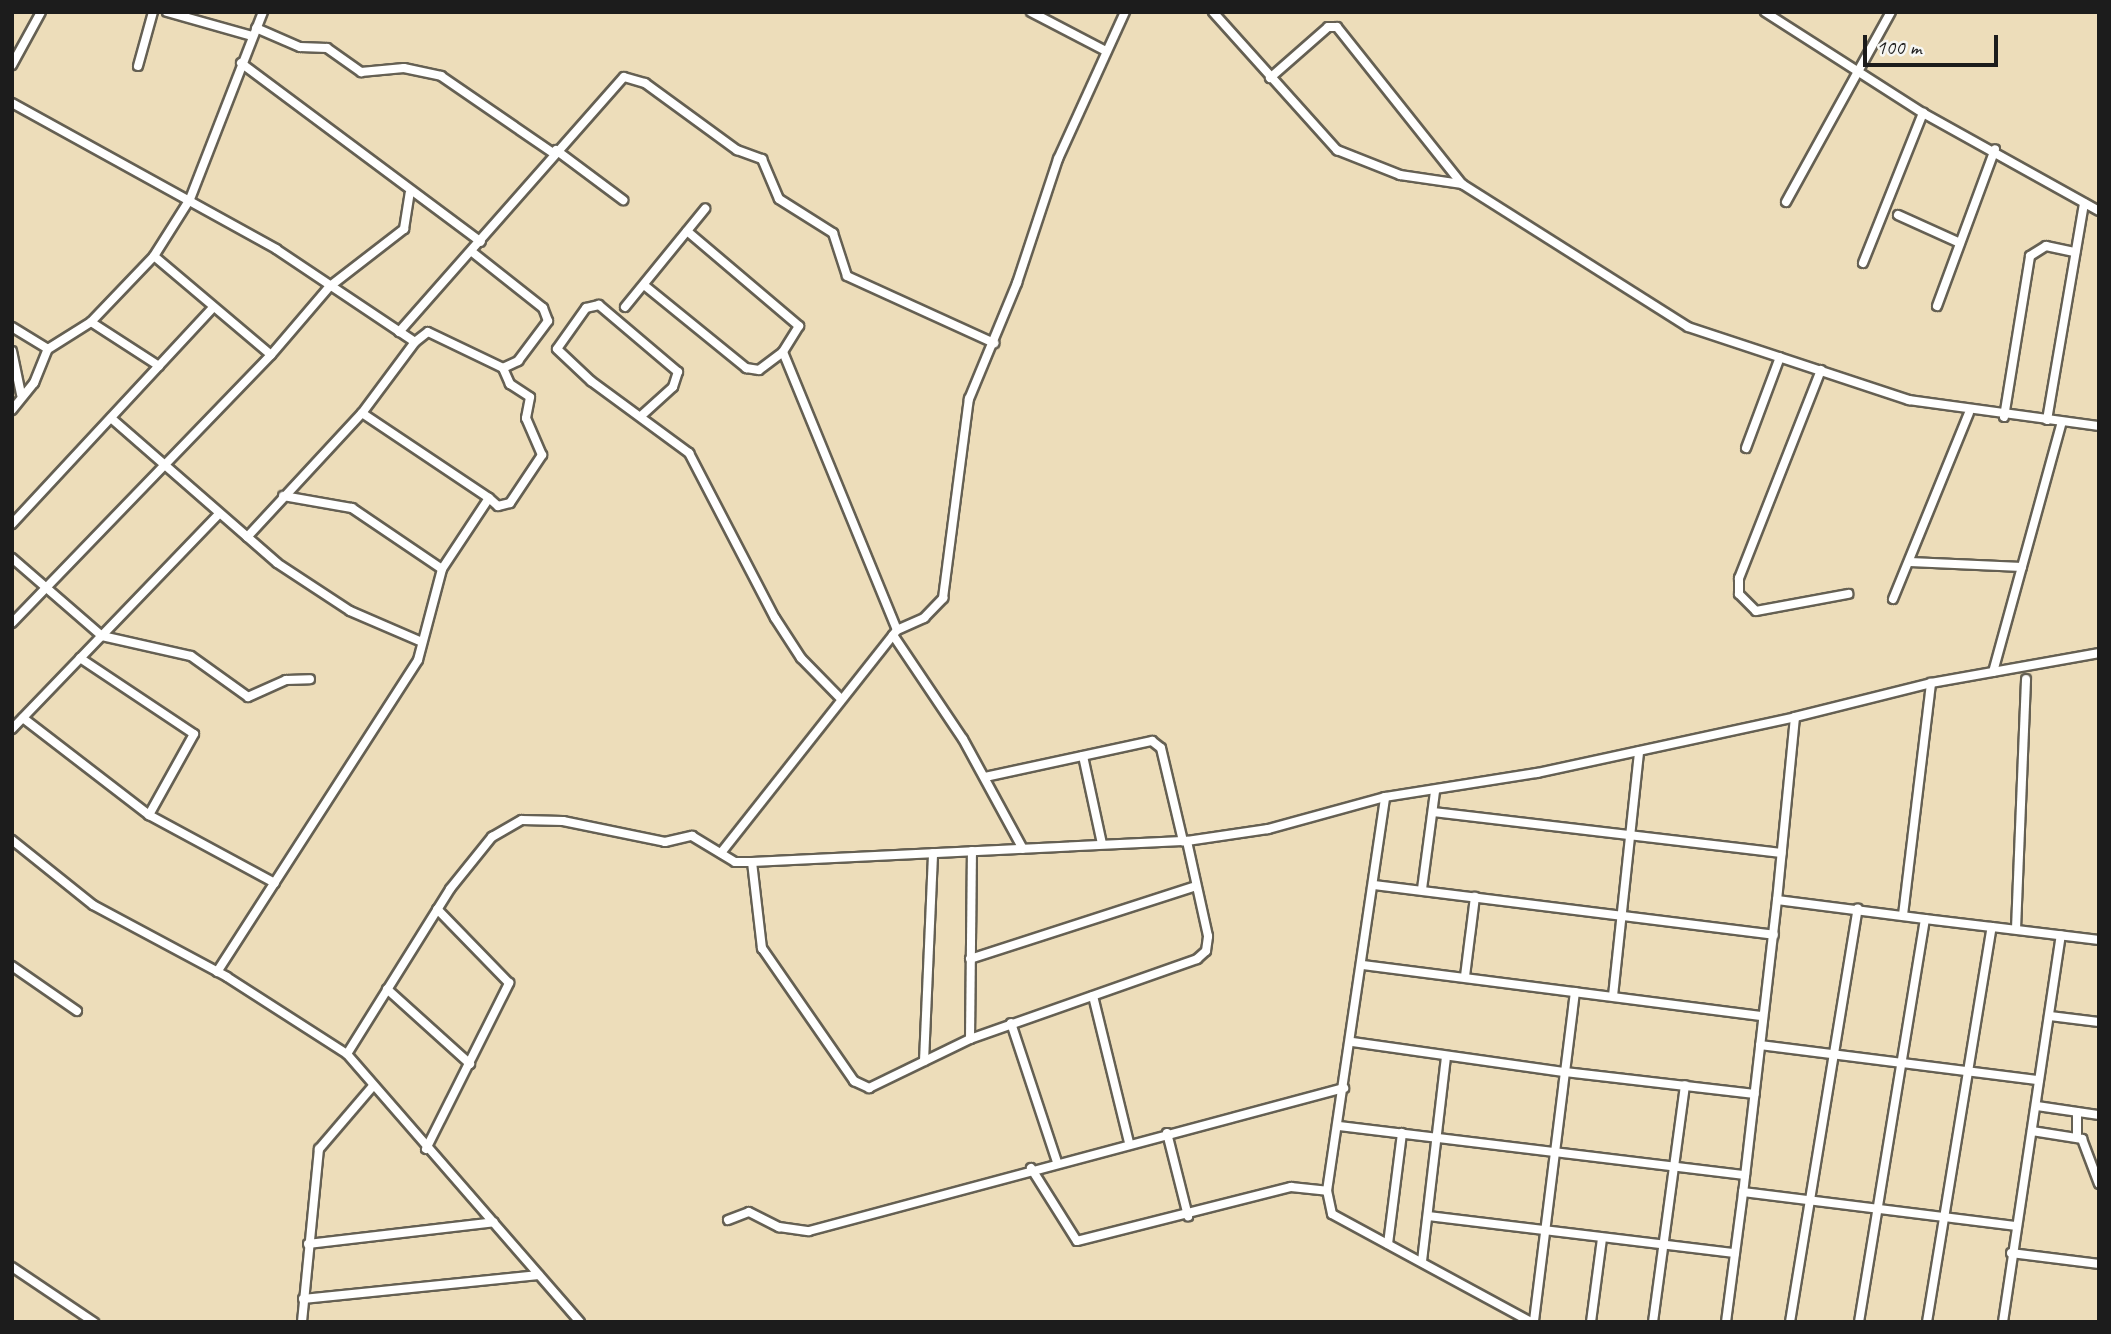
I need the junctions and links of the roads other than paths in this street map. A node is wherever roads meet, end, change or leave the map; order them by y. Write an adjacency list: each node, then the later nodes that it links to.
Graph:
1 (41, 12): 13 (street)
2 (153, 12): 14 (street)
3 (167, 12): 10 (street)
4 (263, 12): 10 (street)
5 (1031, 12): 11 (street)
6 (1125, 12): 11 (street)
7 (1213, 12): 16 (street)
8 (1765, 12): 15 (street)
9 (1891, 12): 15 (street)
10 (254, 32): 12 (street); 20 (street)
11 (1104, 50): 46 (street)
12 (241, 64): 22 (street); 23 (street)
13 (12, 65)
14 (138, 66)
15 (1859, 72): 18 (street); 25 (street)
16 (1270, 78): 21 (street); 21 (street)
17 (12, 103): 23 (street)
18 (1923, 113): 19 (street); 36 (street)
19 (1995, 149): 26 (street); 32 (street)
20 (554, 152): 24 (street); 31 (street); 46 (street)
21 (1462, 184): 51 (street)
22 (410, 193): 31 (street); 38 (street)
23 (190, 199): 35 (street); 38 (street)
24 (623, 201)
25 (1786, 202)
26 (2084, 203): 28 (street); 34 (street)
27 (705, 209): 30 (street)
28 (2099, 211)
29 (1898, 215): 32 (street)
30 (687, 231): 37 (street); 49 (street)
31 (481, 242): 33 (street)
32 (1960, 243): 39 (street)
33 (472, 252): 44 (street); 53 (street)
34 (2075, 252): 60 (street); 62 (street)
35 (154, 256): 41 (street); 42 (street)
36 (1863, 263)
37 (643, 285): 40 (street); 49 (street)
38 (329, 287): 44 (street); 50 (street)
39 (1937, 306)
40 (625, 307)
41 (211, 310): 50 (street); 52 (street)
42 (91, 322): 47 (street); 52 (street)
43 (12, 327): 47 (street)
44 (399, 332): 45 (street)
45 (415, 342): 53 (street); 57 (street)
46 (994, 343): 80 (street)
47 (48, 349): 55 (street)
48 (12, 351): 55 (street)
49 (783, 352): 80 (street)
50 (271, 355): 66 (street)
51 (1780, 357): 54 (street); 65 (street)
52 (159, 366): 61 (street)
53 (503, 368): 68 (street)
54 (1821, 370): 58 (street); 77 (street)
55 (22, 394): 56 (street)
56 (12, 410)
57 (362, 413): 67 (street); 68 (street)
58 (1969, 413): 60 (street); 73 (street)
59 (641, 416): 59 (street); 89 (street)
60 (2004, 416): 62 (street)
61 (111, 418): 66 (street); 70 (street)
62 (2047, 420): 63 (street)
63 (2062, 422): 64 (street); 74 (street)
64 (2099, 426)
65 (1746, 447)
66 (165, 468): 69 (street); 76 (street)
67 (283, 496): 71 (street); 75 (street)
68 (489, 498): 75 (street)
69 (219, 514): 71 (street); 81 (street)
70 (12, 524)
71 (247, 537): 82 (street)
72 (12, 558): 76 (street)
73 (1910, 562): 74 (street); 78 (street)
74 (2022, 567): 85 (street)
75 (442, 569): 82 (street)
76 (45, 587): 79 (street); 81 (street)
77 (1848, 594)
78 (1893, 599)
79 (12, 623)
80 (895, 633): 89 (street); 95 (street)
81 (102, 636): 84 (street); 86 (street)
82 (422, 642): 110 (street)
83 (2099, 653): 85 (street)
84 (80, 658): 91 (street); 99 (street)
85 (1993, 672): 88 (street)
86 (310, 679)
87 (2026, 679): 122 (street)
88 (1931, 683): 90 (street); 118 (street)
89 (840, 698): 106 (street)
90 (1795, 717): 93 (street); 108 (street)
91 (23, 718): 92 (street); 99 (street)
92 (12, 729)
93 (1639, 751): 96 (street); 100 (street)
94 (1083, 756): 95 (street); 102 (street); 103 (street)
95 (985, 777): 104 (street)
96 (1435, 791): 97 (street); 98 (street)
97 (1385, 797): 102 (street); 111 (street)
98 (1433, 811): 100 (street); 113 (street)
99 (149, 816): 110 (street)
100 (1630, 835): 108 (street); 119 (street)
101 (12, 840): 129 (street)
102 (1185, 841): 103 (street); 112 (street)
103 (1102, 844): 104 (street)
104 (1023, 849): 105 (street)
105 (972, 851): 107 (street); 126 (street)
106 (721, 853): 109 (street); 116 (street)
107 (933, 853): 109 (street); 146 (street)
108 (1782, 853): 115 (street)
109 (752, 862): 146 (street)
110 (275, 883): 129 (street)
111 (1374, 886): 113 (street); 127 (street)
112 (1193, 887): 126 (street); 133 (street)
113 (1422, 889): 114 (street)
114 (1475, 897): 119 (street); 130 (street)
115 (1777, 900): 117 (street); 123 (street)
116 (437, 909): 131 (street); 148 (street)
117 (1858, 909): 118 (street); 144 (street)
118 (1903, 915): 120 (street)
119 (1621, 916): 123 (street); 134 (street)
120 (1925, 919): 121 (street); 147 (street)
121 (1992, 927): 122 (street); 149 (street)
122 (2016, 929): 124 (street)
123 (1774, 935): 136 (street)
124 (2061, 935): 125 (street); 137 (street)
125 (2099, 940)
126 (971, 959): 140 (street)
127 (1363, 965): 130 (street); 141 (street)
128 (12, 966): 135 (street)
129 (217, 972): 143 (street)
130 (1465, 976): 132 (street)
131 (387, 989): 143 (street); 148 (street)
132 (1575, 992): 134 (street); 150 (street)
133 (1093, 996): 139 (street); 165 (street)
134 (1614, 996): 136 (street)
135 (77, 1011)
136 (1763, 1016): 142 (street)
137 (2050, 1016): 138 (street); 151 (street)
138 (2099, 1022)
139 (1011, 1023): 140 (street); 168 (street)
140 (970, 1039): 146 (street)
141 (1353, 1042): 145 (street); 154 (street)
142 (1760, 1045): 144 (street); 155 (street)
143 (347, 1054): 153 (street)
144 (1835, 1054): 147 (street); 175 (street)
145 (1446, 1056): 150 (street); 164 (street)
146 (924, 1061)
147 (1900, 1062): 149 (street); 176 (street)
148 (470, 1065): 166 (street)
149 (1969, 1070): 151 (street); 179 (street)
150 (1565, 1072): 152 (street); 167 (street)
151 (2039, 1080): 156 (street)
152 (1685, 1085): 155 (street); 169 (street)
153 (373, 1086): 166 (street); 185 (street)
154 (1344, 1088): 159 (street); 161 (street)
155 (1755, 1094): 171 (street)
156 (2037, 1106): 157 (street); 160 (street)
157 (2077, 1112): 158 (street); 163 (street)
158 (2099, 1115)
159 (1339, 1126): 162 (street); 173 (street)
160 (2032, 1131): 163 (street); 182 (street)
161 (1167, 1133): 165 (street); 177 (street)
162 (1402, 1133): 164 (street); 186 (street)
163 (2077, 1135): 172 (street)
164 (1439, 1137): 167 (street); 178 (street)
165 (1129, 1143): 168 (street)
166 (426, 1149): 181 (street)
167 (1554, 1149): 169 (street); 183 (street)
168 (1057, 1162): 170 (street)
169 (1674, 1164): 171 (street); 187 (street)
170 (1031, 1168): 177 (street); 180 (street)
171 (1745, 1175): 174 (street)
172 (2099, 1184)
173 (1327, 1191): 177 (street); 186 (street)
174 (1743, 1192): 175 (street); 188 (street)
175 (1810, 1201): 176 (street); 202 (street)
176 (1877, 1209): 179 (street); 203 (street)
177 (1188, 1216)
178 (1428, 1216): 183 (street); 190 (street)
179 (1943, 1217): 182 (street); 204 (street)
180 (728, 1220)
181 (494, 1222): 185 (street); 193 (street)
182 (2015, 1226): 189 (street)
183 (1545, 1231): 184 (street); 198 (street)
184 (1602, 1238): 187 (street); 199 (street)
185 (308, 1244): 194 (street)
186 (1388, 1244): 190 (street)
187 (1664, 1245): 188 (street); 200 (street)
188 (1735, 1253): 201 (street)
189 (2011, 1253): 191 (street); 205 (street)
190 (1422, 1261): 198 (street)
191 (2099, 1264)
192 (12, 1267): 195 (street)
193 (539, 1275): 194 (street); 197 (street)
194 (303, 1299): 196 (street)
195 (94, 1322)
196 (302, 1322)
197 (580, 1322)
198 (1533, 1322)
199 (1591, 1322)
200 (1653, 1322)
201 (1726, 1322)
202 (1790, 1322)
203 (1859, 1322)
204 (1927, 1322)
205 (2003, 1322)

